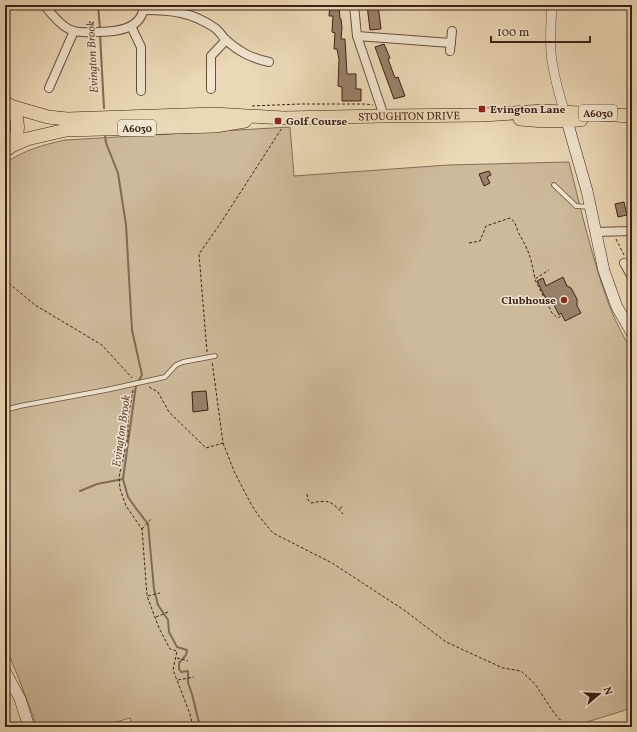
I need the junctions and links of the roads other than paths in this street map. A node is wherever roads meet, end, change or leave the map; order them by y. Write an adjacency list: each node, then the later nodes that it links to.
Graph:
1 (44, 5): 6 (street)
2 (354, 5): 8 (street)
3 (552, 5): 16 (street)
4 (144, 8): 5 (street); 9 (street)
5 (131, 26): 6 (street); 13 (street)
6 (74, 31): 11 (street)
7 (452, 31): 8 (street)
8 (357, 36): 15 (street)
9 (226, 40): 10 (street); 12 (street)
10 (269, 62)
11 (49, 88)
12 (210, 89)
13 (140, 91)
14 (8, 104): 18 (highway, STOUGHTON DRIVE / A6030); 19 (highway)
15 (384, 116): 16 (highway, STOUGHTON DRIVE / A6030); 18 (highway, STOUGHTON DRIVE / A6030)
16 (566, 116): 17 (highway, A6030); 21 (main road)
17 (632, 116)
18 (264, 118): 19 (highway, STOUGHTON DRIVE / A6030)
19 (8, 148)
20 (554, 185): 21 (lane)
21 (590, 207): 23 (main road)
22 (632, 230): 23 (street)
23 (596, 232): 26 (main road)
24 (624, 263): 25 (street)
25 (632, 277)
26 (632, 333)
27 (215, 356): 28 (lane)
28 (5, 410)
29 (5, 671): 30 (main road)
30 (29, 727)

